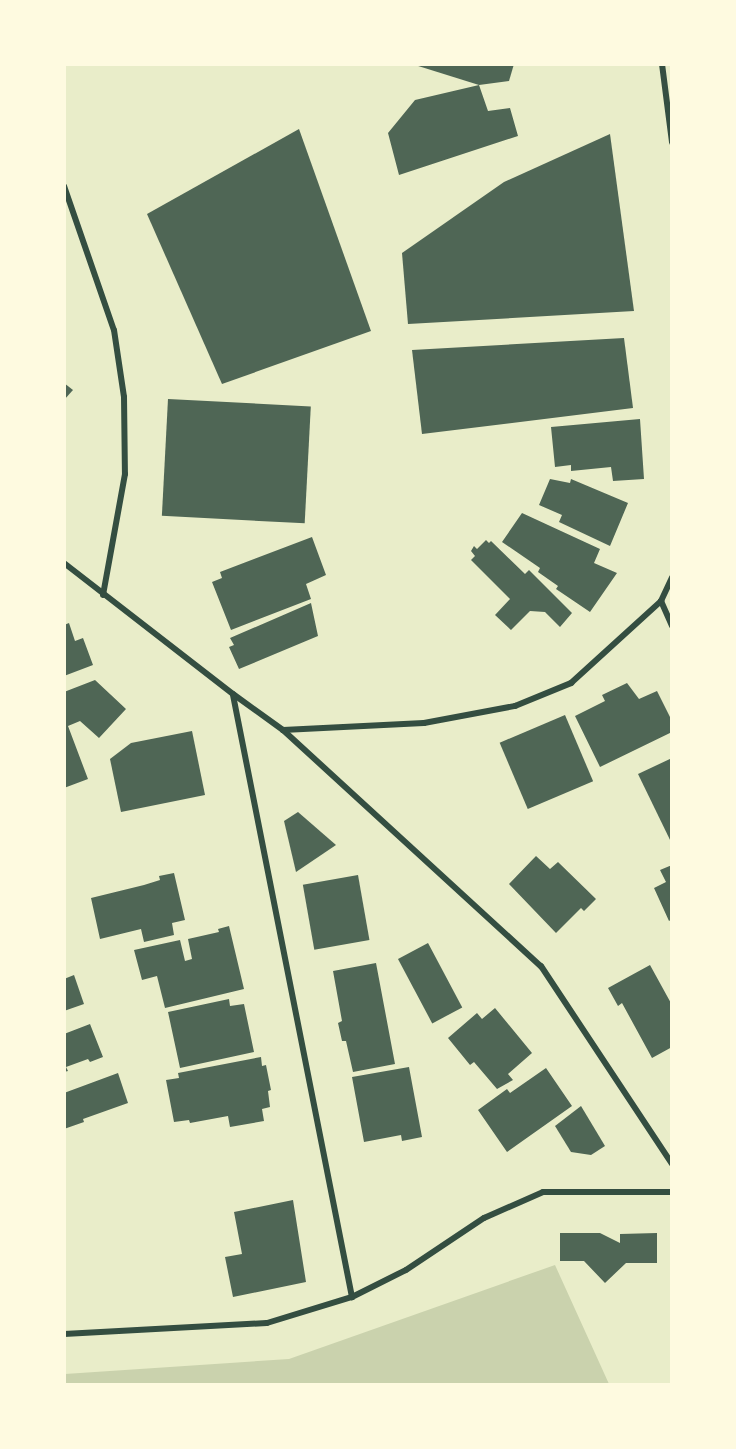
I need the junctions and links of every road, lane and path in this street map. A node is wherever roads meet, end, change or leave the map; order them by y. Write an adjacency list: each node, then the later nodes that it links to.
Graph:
1 (662, 64): 2 (street)
2 (672, 142)
3 (64, 186): 6 (street)
4 (64, 563): 6 (street)
5 (672, 578): 7 (street)
6 (103, 595): 9 (street)
7 (660, 601): 8 (street); 10 (street)
8 (672, 626)
9 (233, 694): 10 (street); 13 (street)
10 (283, 730): 11 (street)
11 (672, 1164)
12 (672, 1192): 13 (street)
13 (352, 1297): 14 (street)
14 (64, 1334)

